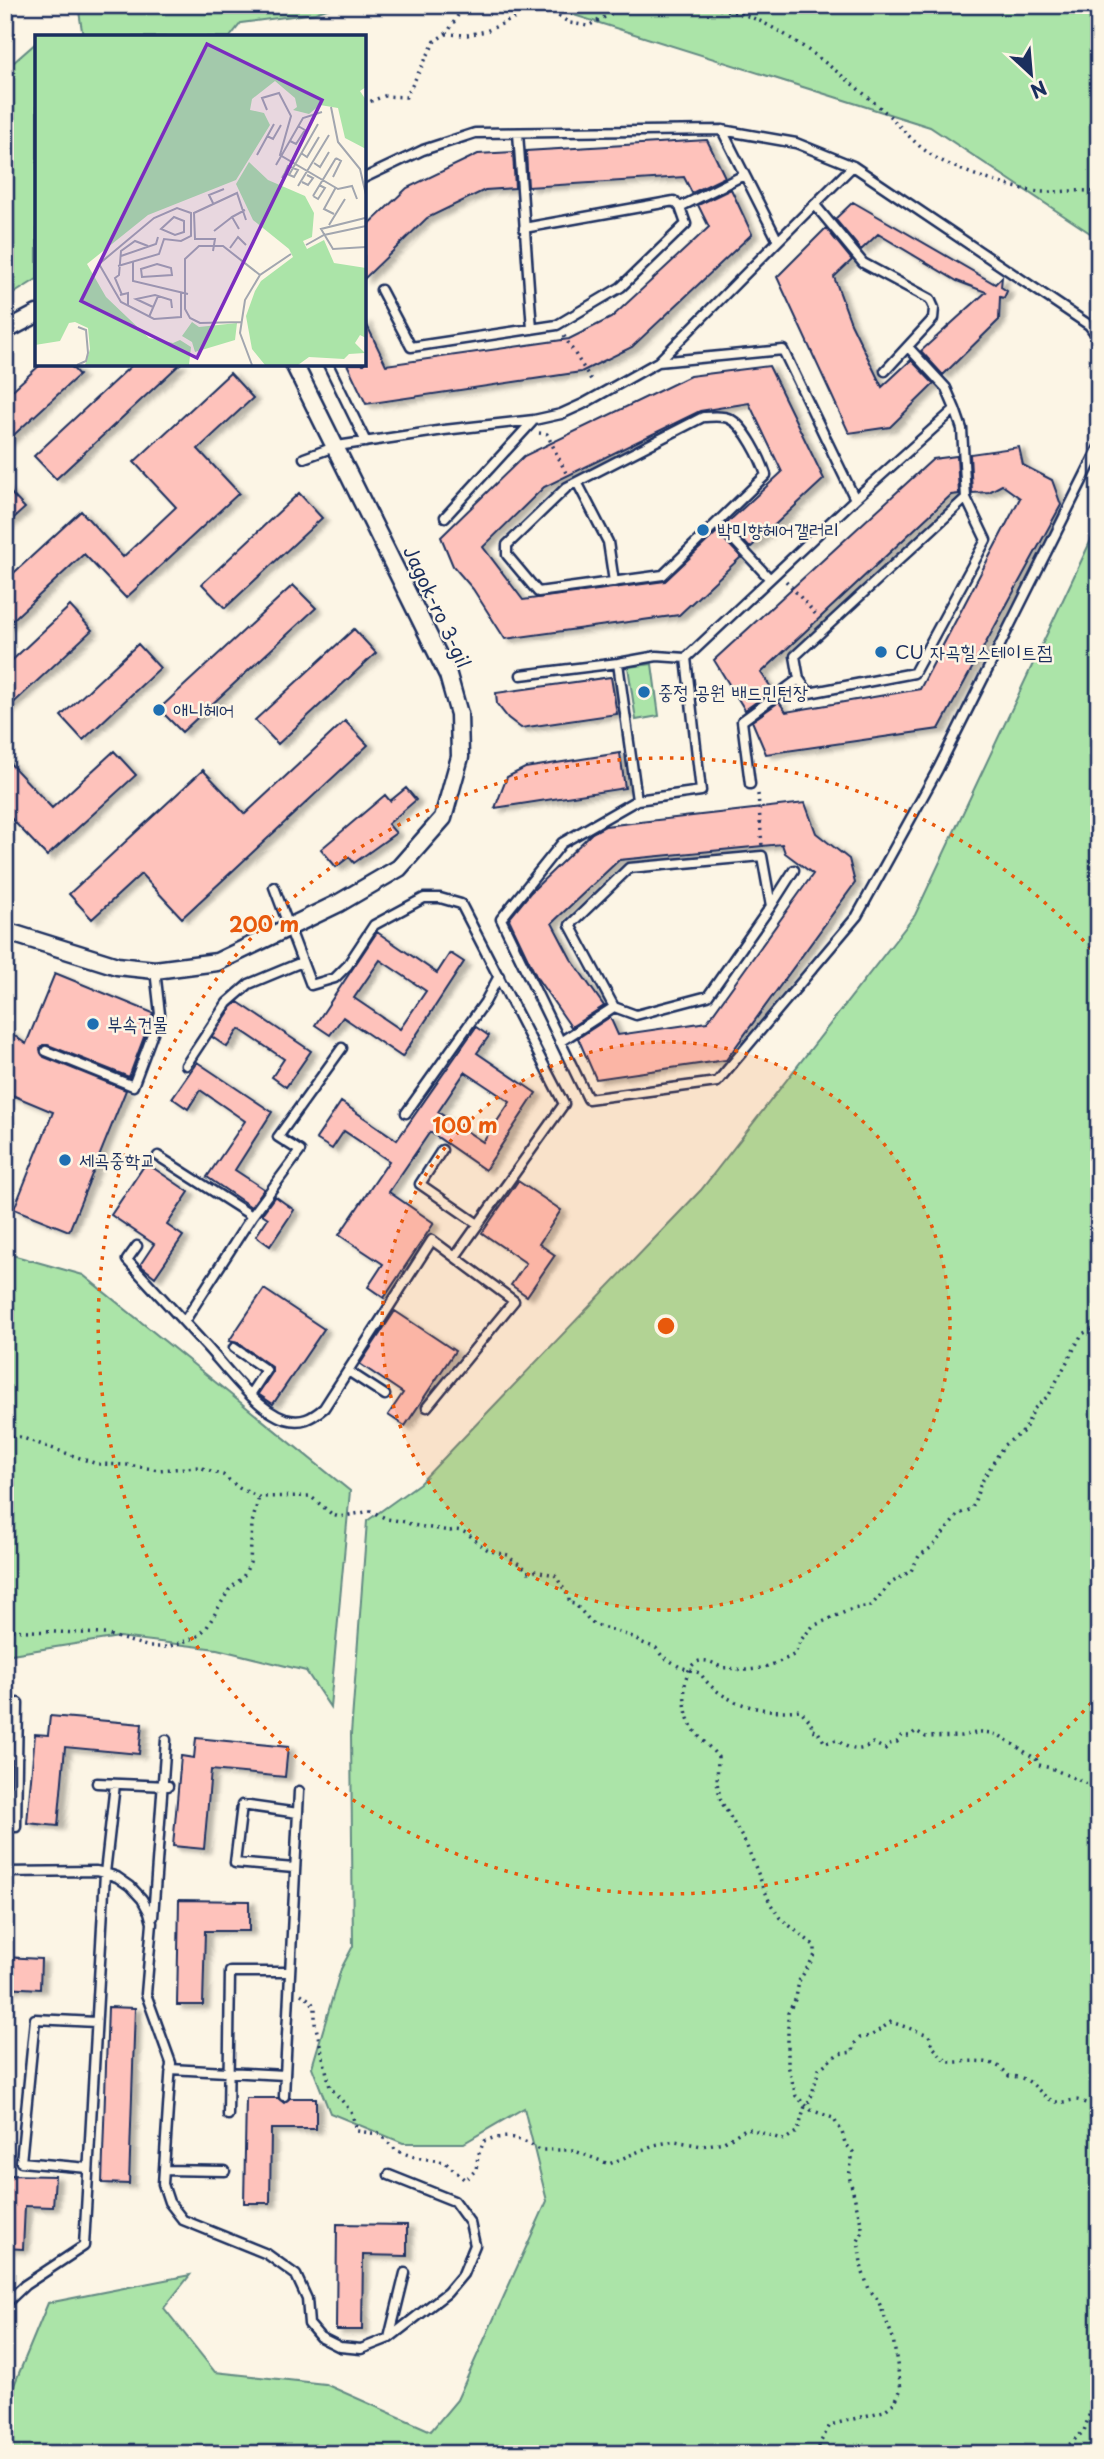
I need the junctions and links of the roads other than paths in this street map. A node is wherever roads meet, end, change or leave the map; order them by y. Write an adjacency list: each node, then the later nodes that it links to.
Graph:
1 (722, 130): 2 (lane); 3 (lane); 4 (lane)
2 (519, 132): 5 (lane); 8 (lane)
3 (853, 166): 6 (lane); 14 (lane)
4 (744, 175): 7 (lane); 9 (lane)
5 (366, 177)
6 (815, 205): 9 (lane); 15 (lane)
7 (680, 208): 8 (lane); 12 (lane)
8 (524, 228): 12 (lane)
9 (778, 241): 16 (lane)
10 (381, 290): 12 (lane)
11 (35, 315): 13 (street)
12 (532, 329)
13 (5, 331)
14 (1099, 339)
15 (908, 347): 19 (lane); 20 (lane)
16 (657, 362): 21 (lane); 28 (lane)
17 (295, 366): 23 (street, Jagok-ro 3-gil)
18 (329, 366): 22 (lane)
19 (885, 371)
20 (955, 409): 27 (lane); 28 (lane)
21 (534, 420): 22 (lane); 29 (lane)
22 (366, 442): 23 (lane)
23 (337, 446): 25 (lane); 42 (street, Jagok-ro 3-gil)
24 (1099, 447): 48 (lane)
25 (304, 458)
26 (577, 482): 30 (lane); 32 (lane); 32 (lane)
27 (966, 498): 36 (lane); 36 (lane)
28 (855, 499): 31 (lane)
29 (445, 517)
30 (718, 523): 31 (lane); 32 (lane)
31 (770, 579): 33 (lane)
32 (614, 582)
33 (686, 658): 34 (lane); 38 (lane)
34 (618, 663): 35 (lane); 38 (lane)
35 (521, 675)
36 (799, 679): 37 (lane)
37 (754, 784)
38 (637, 800): 48 (lane)
39 (794, 870): 41 (lane)
40 (274, 887): 42 (lane)
41 (771, 906): 47 (lane); 47 (lane)
42 (289, 927): 44 (lane); 45 (street, Jagok-ro 3-gil)
43 (5, 931): 45 (street, Jagok-ro 3-gil)
44 (302, 962): 46 (lane); 51 (lane)
45 (155, 970): 50 (lane)
46 (499, 976): 52 (lane); 56 (lane)
47 (614, 1007): 48 (lane)
48 (561, 1042)
49 (342, 1048): 55 (lane)
50 (46, 1051)
51 (186, 1065)
52 (406, 1113)
53 (442, 1150): 56 (lane)
54 (158, 1156): 55 (lane)
55 (252, 1216): 59 (lane)
56 (478, 1224): 58 (lane)
57 (137, 1246): 59 (lane)
58 (455, 1257): 61 (lane); 64 (lane)
59 (184, 1322): 62 (lane)
60 (233, 1348): 62 (lane)
61 (348, 1371): 62 (lane); 63 (lane)
62 (251, 1393)
63 (386, 1395)
64 (426, 1407)
65 (18, 1703): 68 (lane)
66 (166, 1740): 71 (lane)
67 (5, 1755): 68 (lane)
68 (18, 1755): 74 (lane)
69 (97, 1783): 70 (lane)
70 (115, 1784): 71 (lane); 77 (lane)
71 (165, 1786): 78 (lane)
72 (299, 1791): 73 (lane)
73 (298, 1813): 75 (lane); 75 (lane)
74 (5, 1826)
75 (294, 1868): 79 (lane)
76 (5, 1872): 77 (lane)
77 (105, 1873): 78 (lane); 80 (lane)
78 (152, 1923): 81 (lane)
79 (289, 1972): 82 (lane); 83 (lane)
80 (96, 2022): 86 (lane); 86 (lane)
81 (170, 2069): 82 (lane); 87 (lane)
82 (229, 2073): 83 (lane); 85 (lane)
83 (285, 2075): 84 (lane)
84 (284, 2096)
85 (228, 2115)
86 (88, 2168): 91 (lane)
87 (164, 2170): 88 (lane); 92 (lane)
88 (225, 2171)
89 (389, 2175): 92 (lane)
90 (405, 2273): 92 (lane)
91 (5, 2304)
92 (389, 2338)

